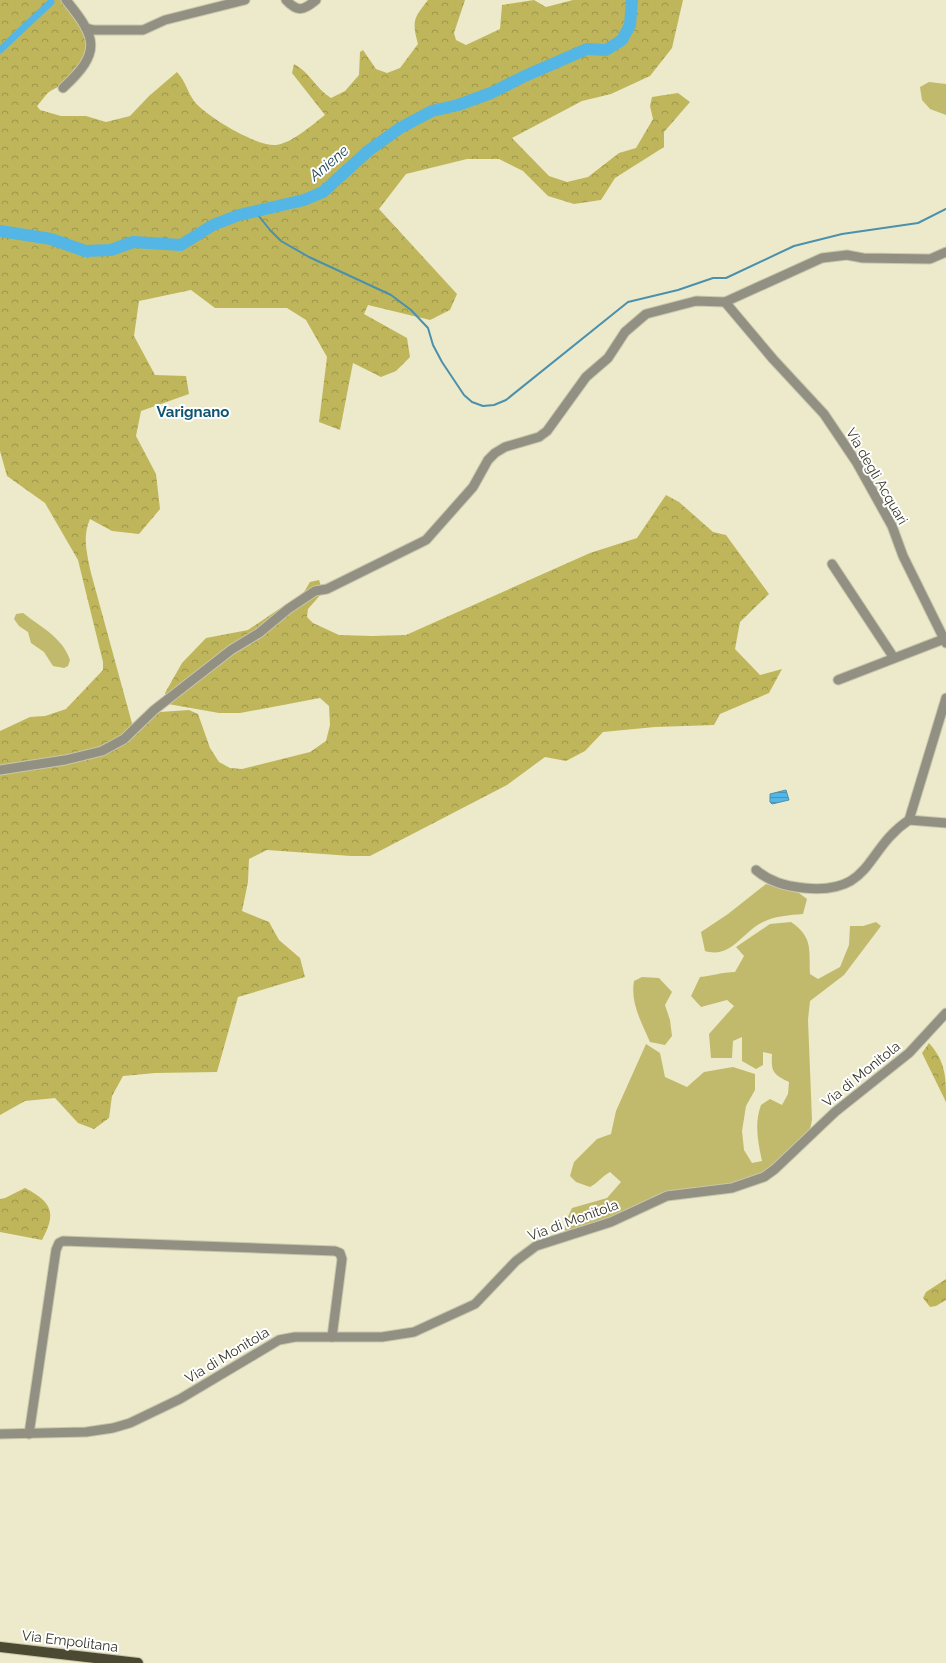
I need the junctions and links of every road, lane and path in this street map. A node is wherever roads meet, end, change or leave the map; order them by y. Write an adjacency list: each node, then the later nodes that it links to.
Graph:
1 (66, 0): 5 (street)
2 (245, 0): 5 (street)
3 (286, 0): 4 (street)
4 (316, 0)
5 (86, 28): 6 (street)
6 (63, 88)
7 (946, 252): 8 (street)
8 (725, 302): 10 (street, Via degli Acquari); 14 (street)
9 (832, 564): 11 (street)
10 (945, 641): 11 (street)
11 (894, 658): 12 (street)
12 (838, 680)
13 (946, 698): 15 (street)
14 (0, 770)
15 (909, 820): 16 (street); 17 (street)
16 (946, 823)
17 (756, 870)
18 (946, 1013): 19 (street, Via di Monitola)
19 (332, 1337): 21 (street, Via di Monitola); 21 (street)
20 (0, 1434): 21 (street, Via di Monitola)
21 (30, 1434)
22 (0, 1647): 23 (main road, Via Empolitana)
23 (138, 1663)

